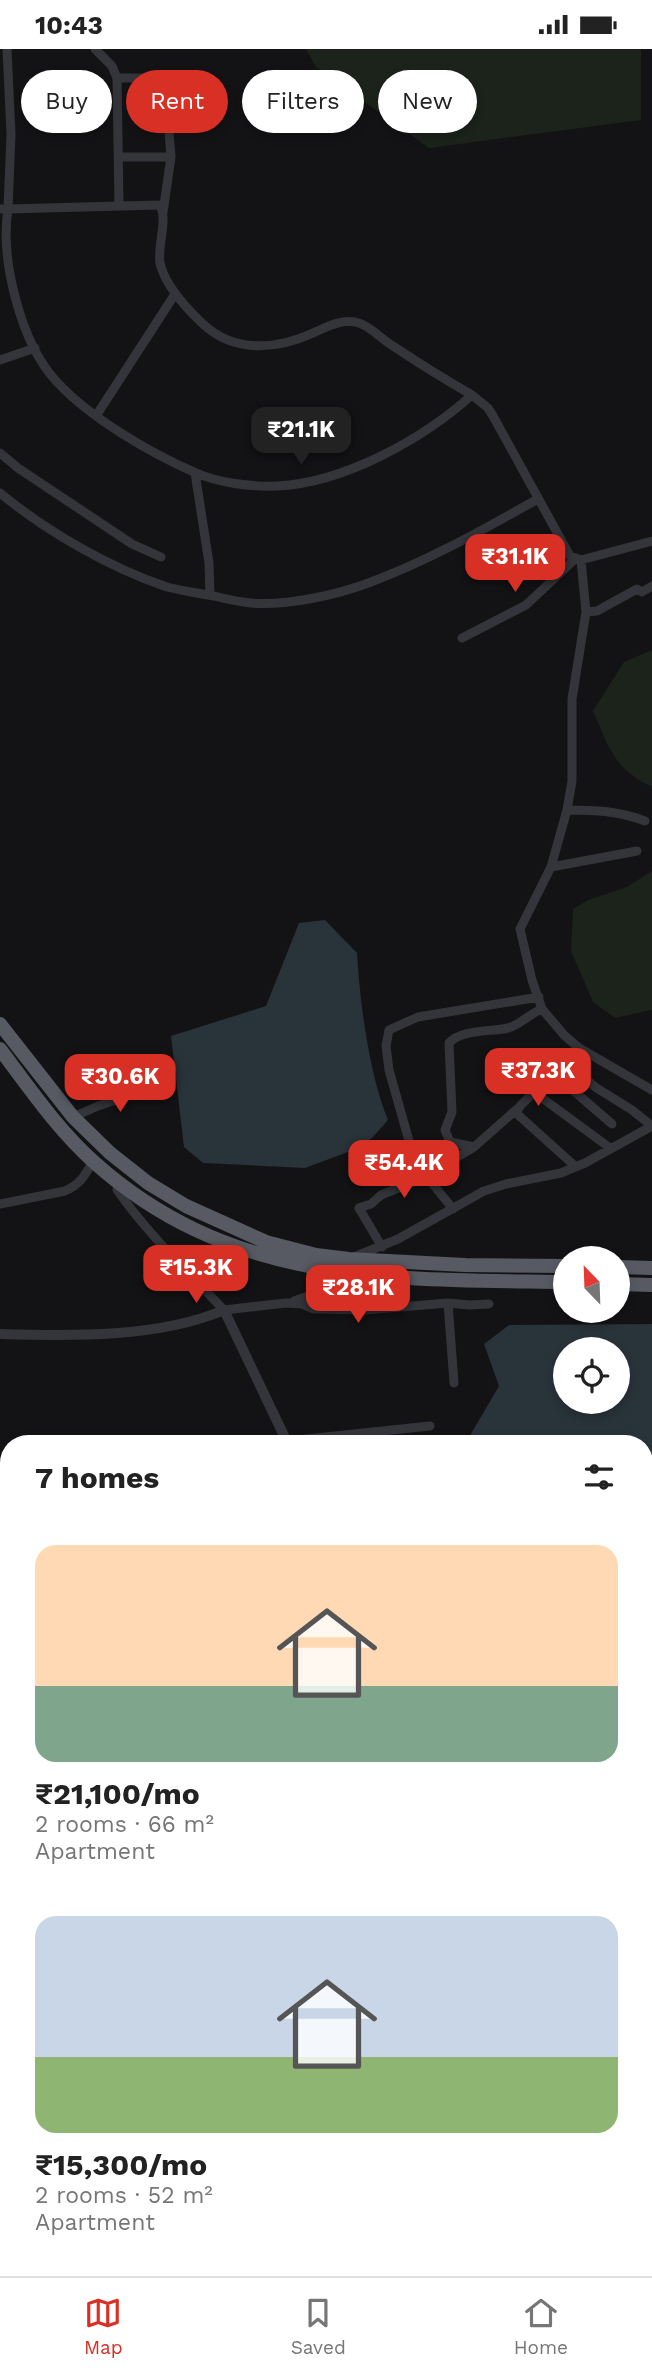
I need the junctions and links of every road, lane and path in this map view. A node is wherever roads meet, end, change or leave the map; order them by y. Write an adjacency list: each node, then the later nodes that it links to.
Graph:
1 (7, 49): 7 (street)
2 (95, 49): 3 (street)
3 (117, 78): 4 (street); 5 (street)
4 (119, 157): 5 (street); 6 (street)
5 (171, 157): 8 (street)
6 (120, 205): 7 (street); 8 (street)
7 (4, 209): 9 (street)
8 (163, 213): 10 (street)
9 (2, 255): 11 (street)
10 (175, 294): 13 (street); 14 (street)
11 (35, 348): 12 (street); 14 (street)
12 (0, 360)
13 (472, 395): 16 (street); 18 (street)
14 (96, 416): 16 (street)
15 (0, 453): 20 (street)
16 (195, 473): 23 (street)
17 (0, 493): 23 (street)
18 (538, 499): 21 (street); 23 (street)
19 (652, 541): 21 (street)
20 (160, 557)
21 (578, 560): 24 (street); 25 (street)
22 (652, 586): 24 (street)
23 (210, 595)
24 (586, 612): 26 (street)
25 (462, 638)
26 (567, 810): 27 (street); 29 (street)
27 (645, 821)
28 (637, 851): 29 (street)
29 (551, 867): 30 (street)
30 (540, 997): 31 (street); 48 (street)
31 (542, 1009): 33 (street); 44 (street)
32 (0, 1024): 41 (highway)
33 (579, 1048): 35 (street); 38 (street)
34 (0, 1049): 46 (highway)
35 (566, 1061): 36 (street); 43 (street)
36 (553, 1073): 39 (street); 42 (street)
37 (157, 1086): 41 (street)
38 (652, 1090)
39 (534, 1092): 40 (street); 45 (street)
40 (517, 1109): 44 (street); 47 (street)
41 (73, 1117): 53 (highway)
42 (612, 1124)
43 (652, 1126): 45 (street)
44 (474, 1147): 48 (street)
45 (610, 1148): 47 (street)
46 (93, 1161): 49 (highway); 50 (street)
47 (576, 1167): 51 (street)
48 (426, 1174): 51 (street); 52 (street)
49 (119, 1182): 55 (highway); 64 (street)
50 (0, 1203)
51 (453, 1209): 52 (street)
52 (382, 1247): 53 (street)
53 (349, 1259): 54 (highway)
54 (553, 1266)
55 (309, 1267): 58 (highway); 61 (street)
56 (630, 1267): 57 (highway)
57 (652, 1268)
58 (553, 1282)
59 (630, 1284): 60 (highway)
60 (652, 1285)
61 (286, 1303): 62 (street); 64 (street)
62 (448, 1303): 63 (street); 66 (street)
63 (489, 1304)
64 (224, 1310): 65 (street); 68 (street)
65 (0, 1334)
66 (454, 1383)
67 (430, 1426): 69 (street)
68 (285, 1435)
69 (350, 1435)

